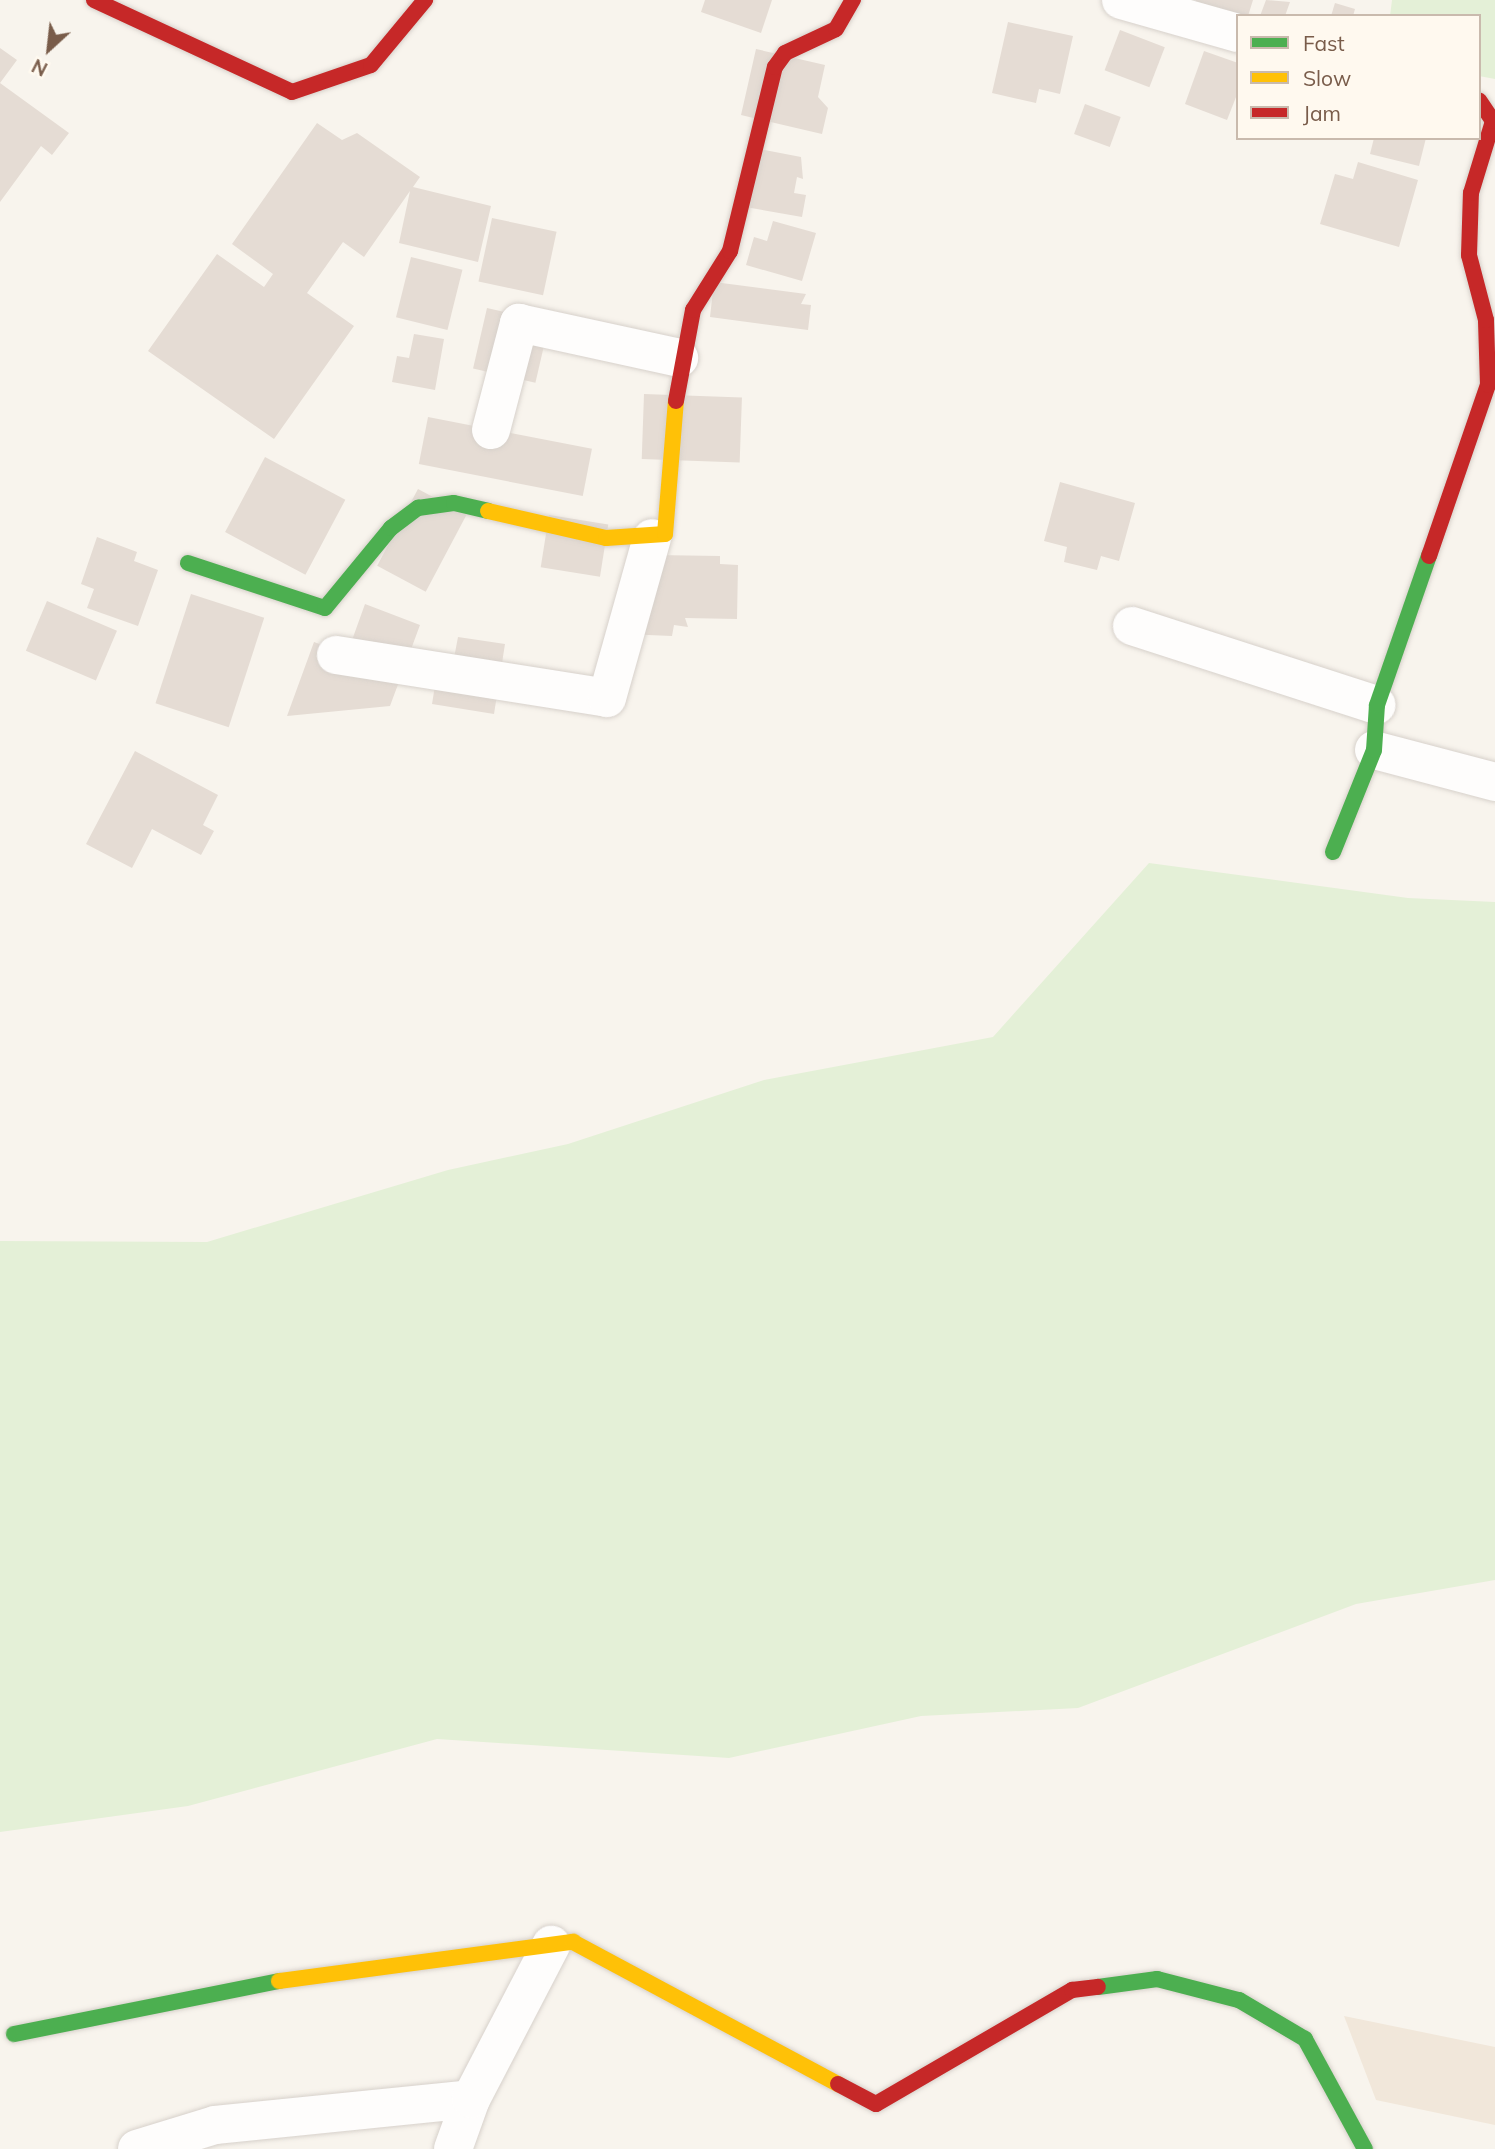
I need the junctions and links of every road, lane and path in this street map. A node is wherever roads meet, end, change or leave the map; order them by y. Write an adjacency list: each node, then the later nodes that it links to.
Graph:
1 (94, 0): 2 (street)
2 (425, 0)
3 (853, 0): 7 (street)
4 (1121, 0): 5 (street)
5 (1236, 32)
6 (1481, 103): 13 (street)
7 (679, 358): 8 (street); 9 (street)
8 (491, 430)
9 (652, 538): 10 (street); 12 (street)
10 (188, 563)
11 (1132, 626): 13 (street)
12 (337, 655)
13 (1377, 705): 14 (street)
14 (1374, 750): 15 (street); 16 (street)
15 (1495, 782)
16 (1333, 852)
17 (551, 1945): 18 (street); 19 (street); 23 (street)
18 (14, 2034)
19 (471, 2099): 20 (street); 22 (street)
20 (184, 2142): 21 (street)
21 (137, 2149)
22 (453, 2149)
23 (1365, 2149)

